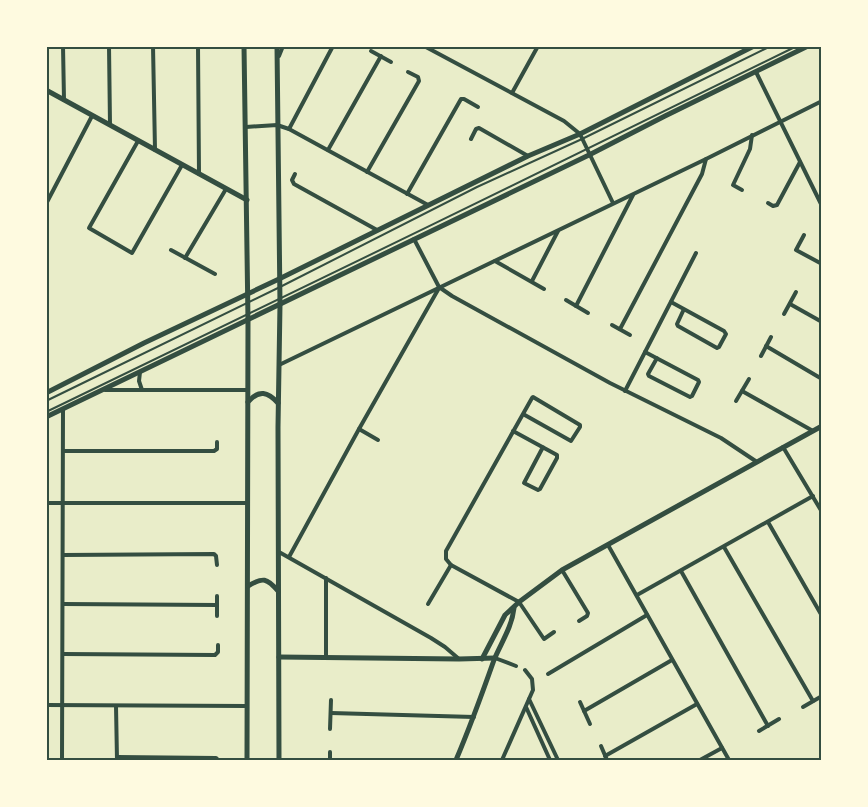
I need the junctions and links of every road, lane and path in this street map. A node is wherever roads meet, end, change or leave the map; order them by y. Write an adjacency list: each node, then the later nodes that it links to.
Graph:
1 (63, 46): 23 (street)
2 (110, 46): 28 (street)
3 (153, 46): 36 (street)
4 (198, 46): 44 (street)
5 (244, 46): 30 (main road)
6 (277, 46): 17 (main road)
7 (283, 46): 17 (street)
8 (333, 46): 31 (street)
9 (424, 46): 22 (street)
10 (538, 46): 22 (street)
11 (754, 46): 33 (main road)
12 (771, 46): 33 (lane)
13 (797, 46): 38 (lane)
14 (808, 46): 20 (main road)
15 (371, 51): 16 (street)
16 (381, 56): 18 (street); 37 (street)
17 (277, 60): 29 (main road)
18 (391, 62)
19 (408, 72): 43 (street)
20 (756, 72): 27 (street); 38 (main road)
21 (46, 90): 23 (main road)
22 (513, 93): 33 (street)
23 (64, 100): 26 (main road)
24 (822, 101): 27 (street)
25 (478, 107): 48 (street)
26 (92, 116): 28 (main road); 53 (street)
27 (780, 121): 32 (street); 41 (street)
28 (110, 125): 35 (main road)
29 (277, 125): 30 (street); 31 (street); 66 (main road)
30 (246, 127): 50 (main road)
31 (289, 129): 37 (street)
32 (752, 135): 40 (street); 47 (street)
33 (581, 136): 38 (street); 39 (main road); 68 (lane)
34 (471, 139): 39 (street)
35 (138, 141): 36 (main road); 42 (street)
36 (155, 150): 42 (main road)
37 (328, 150): 43 (street)
38 (588, 152): 51 (street); 59 (main road); 75 (lane)
39 (528, 156): 54 (main road)
40 (706, 159): 49 (street); 85 (street)
41 (800, 162): 52 (street); 55 (street)
42 (182, 165): 44 (main road)
43 (368, 172): 48 (street)
44 (199, 174): 46 (main road)
45 (296, 174): 56 (street)
46 (226, 189): 50 (main road); 62 (street)
47 (742, 190)
48 (407, 194): 54 (street)
49 (633, 194): 51 (street); 78 (street)
50 (247, 200): 72 (main road)
51 (613, 203): 57 (street)
52 (768, 203)
53 (46, 204)
54 (428, 206): 56 (main road)
55 (822, 206)
56 (377, 230): 66 (main road)
57 (558, 230): 63 (street); 67 (street)
58 (804, 235): 64 (street)
59 (414, 239): 69 (street); 75 (main road)
60 (171, 250): 62 (street)
61 (696, 254): 76 (street)
62 (185, 258): 65 (street)
63 (495, 261): 67 (street); 69 (street)
64 (822, 264)
65 (215, 274)
66 (279, 279): 68 (main road); 72 (main road)
67 (532, 281): 70 (street)
68 (280, 287): 74 (lane); 75 (main road)
69 (439, 287): 92 (street); 99 (street); 111 (street)
70 (544, 289)
71 (796, 292): 77 (street)
72 (247, 294): 74 (main road); 101 (main road)
73 (566, 300): 78 (street)
74 (247, 302): 82 (main road); 102 (lane)
75 (280, 302): 82 (main road); 92 (main road)
76 (671, 302): 79 (street); 89 (street)
77 (790, 304): 81 (street); 83 (street)
78 (576, 306): 80 (street)
79 (684, 309): 79 (street)
80 (588, 313)
81 (784, 314)
82 (248, 317): 93 (main road); 98 (main road); 107 (lane)
83 (822, 322)
84 (612, 325): 85 (street)
85 (620, 330): 86 (street)
86 (630, 335)
87 (771, 337): 88 (street)
88 (766, 346): 90 (street); 95 (street)
89 (645, 352): 91 (street); 99 (street)
90 (761, 356)
91 (657, 358): 91 (street)
92 (279, 365): 105 (main road)
93 (140, 372): 96 (main road); 97 (street)
94 (748, 379): 100 (street)
95 (822, 379)
96 (103, 390): 97 (street); 106 (main road)
97 (142, 390): 98 (street)
98 (248, 390): 104 (main road)
99 (625, 391): 119 (street)
100 (742, 391): 103 (street); 113 (street)
101 (46, 393)
102 (46, 401)
103 (736, 401)
104 (247, 403): 105 (main road); 123 (main road)
105 (278, 403): 128 (main road)
106 (63, 409): 109 (main road); 118 (street)
107 (46, 412)
108 (523, 414): 108 (street); 112 (street)
109 (46, 417)
110 (822, 426): 113 (main road)
111 (359, 429): 114 (street); 130 (street)
112 (513, 431): 116 (street); 132 (street)
113 (813, 431): 117 (main road)
114 (378, 440)
115 (217, 442): 118 (street)
116 (543, 447): 116 (street)
117 (783, 447): 119 (main road); 120 (street)
118 (63, 451): 122 (street)
119 (757, 462): 126 (main road)
120 (813, 496): 124 (street); 125 (street)
121 (46, 503): 122 (street)
122 (63, 503): 123 (street); 129 (street)
123 (248, 503): 136 (main road)
124 (822, 512)
125 (768, 522): 127 (street); 147 (street)
126 (608, 545): 133 (main road); 138 (street)
127 (724, 547): 134 (street); 164 (street)
128 (279, 552): 130 (street); 137 (main road)
129 (63, 555): 131 (street); 141 (street)
130 (289, 557): 135 (street)
131 (217, 565)
132 (451, 565): 140 (street); 142 (street)
133 (562, 570): 140 (main road); 148 (street)
134 (681, 571): 138 (street); 178 (street)
135 (326, 578): 153 (street); 155 (street)
136 (248, 586): 137 (main road); 170 (main road)
137 (278, 591): 152 (main road)
138 (637, 595): 145 (street)
139 (217, 596): 143 (street)
140 (519, 602): 144 (main road); 149 (street)
141 (63, 604): 143 (street); 151 (street)
142 (428, 604)
143 (217, 605): 146 (street)
144 (514, 608): 154 (main road); 156 (main road)
145 (647, 615): 157 (street); 160 (street)
146 (217, 616)
147 (822, 616)
148 (579, 621)
149 (554, 632)
150 (218, 645): 151 (street)
151 (63, 654): 168 (street)
152 (279, 657): 153 (main road); 189 (main road)
153 (326, 657): 155 (main road)
154 (495, 658): 156 (main road); 158 (street); 175 (main road)
155 (459, 659): 156 (main road)
156 (482, 659)
157 (672, 660): 166 (street); 173 (street)
158 (516, 666)
159 (525, 670): 162 (street)
160 (548, 674)
161 (822, 696): 164 (street)
162 (529, 699): 171 (street); 194 (street)
163 (331, 700): 174 (street)
164 (813, 701): 172 (street)
165 (580, 702): 173 (street)
166 (697, 704): 182 (street); 184 (street)
167 (46, 705): 168 (street)
168 (63, 705): 169 (street); 186 (street)
169 (116, 706): 170 (street); 185 (street)
170 (247, 706): 188 (main road)
171 (526, 706): 192 (street); 193 (street)
172 (803, 707)
173 (584, 711): 177 (street)
174 (331, 713): 175 (street); 179 (street)
175 (474, 717): 191 (main road)
176 (779, 719): 178 (street)
177 (590, 724)
178 (768, 726): 180 (street)
179 (330, 729)
180 (759, 731)
181 (601, 746): 184 (street)
182 (722, 748): 195 (street); 196 (street)
183 (330, 752): 190 (street)
184 (606, 758)
185 (117, 759): 187 (street)
186 (62, 760)
187 (218, 760)
188 (247, 760)
189 (279, 760)
190 (330, 760)
191 (456, 760)
192 (502, 760)
193 (550, 760)
194 (558, 760)
195 (700, 760)
196 (729, 760)

